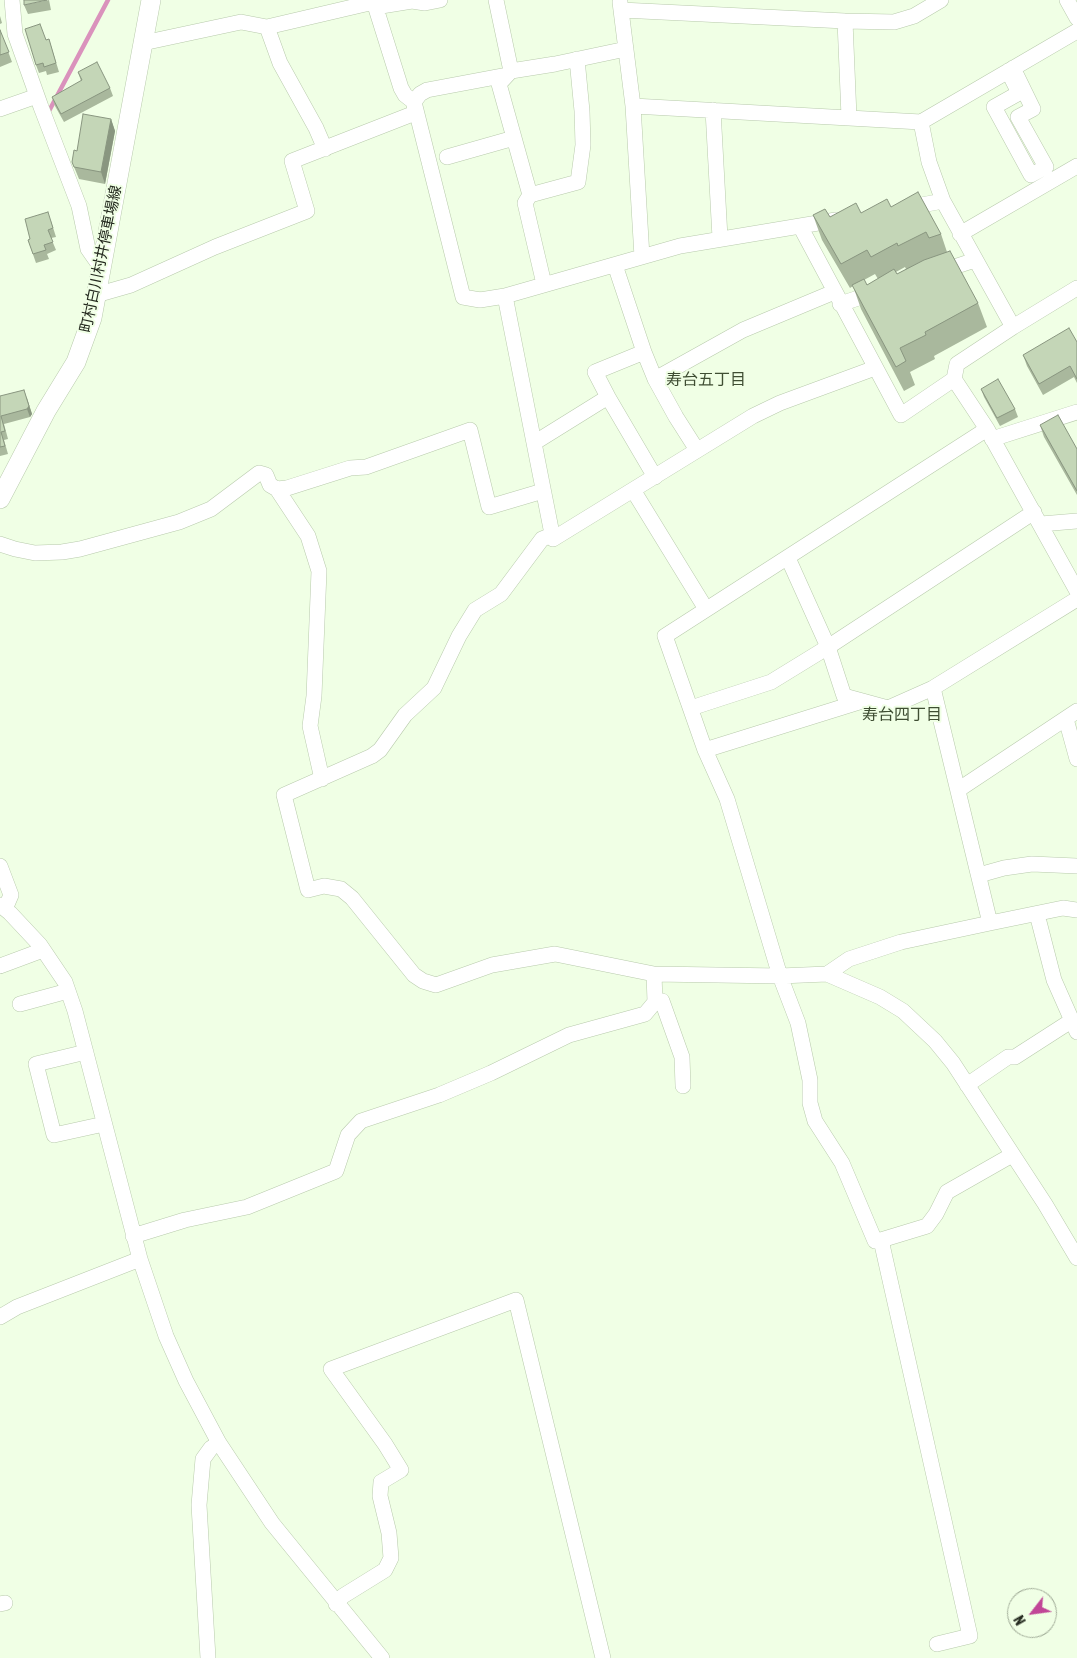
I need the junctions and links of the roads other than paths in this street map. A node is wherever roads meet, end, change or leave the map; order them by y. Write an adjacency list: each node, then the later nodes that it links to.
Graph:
1 (12, 0): 16 (street)
2 (151, 0): 11 (main road, 町村白川村井停車場線)
3 (440, 0): 7 (street)
4 (496, 0): 15 (street)
5 (941, 0): 8 (street)
6 (620, 5): 8 (street); 12 (street)
7 (375, 7): 9 (street); 17 (street)
8 (845, 21): 21 (street)
9 (266, 26): 11 (street); 24 (street)
10 (1077, 31): 14 (street)
11 (143, 42): 37 (main road, 町村白川村井停車場線)
12 (626, 48): 13 (street); 18 (street)
13 (577, 59): 15 (street); 27 (street)
14 (1010, 70): 14 (street); 22 (street)
15 (509, 73): 17 (street); 23 (street)
16 (37, 96): 19 (street); 37 (street)
17 (414, 102): 24 (street); 43 (street)
18 (633, 106): 20 (street); 34 (street)
19 (0, 108)
20 (713, 110): 21 (street); 33 (street)
21 (850, 117): 22 (street)
22 (920, 122): 28 (street)
23 (514, 138): 25 (street); 27 (street)
24 (325, 148): 42 (street)
25 (447, 158)
26 (1077, 166): 32 (street)
27 (530, 195): 39 (street)
28 (943, 201): 29 (street); 32 (street)
29 (895, 209)
30 (848, 218): 31 (street)
31 (800, 226): 33 (street); 44 (street)
32 (960, 234): 35 (street)
33 (720, 238): 34 (street)
34 (642, 256): 36 (street)
35 (975, 260): 38 (street); 45 (street)
36 (615, 265): 39 (street); 46 (street)
37 (102, 269): 42 (main road, 町村白川村井停車場線)
38 (921, 278)
39 (544, 284): 43 (street)
40 (894, 286): 44 (street)
41 (1077, 288): 45 (street)
42 (96, 295): 59 (main road, 町村白川村井停車場線)
43 (505, 296): 53 (street)
44 (837, 298): 47 (street); 48 (street)
45 (1013, 327): 49 (street)
46 (644, 352): 48 (street); 50 (street)
47 (875, 368): 49 (street); 54 (street)
48 (655, 379): 54 (street)
49 (954, 379): 52 (street)
50 (608, 397): 53 (street); 55 (street)
51 (1077, 412): 52 (street)
52 (990, 434): 60 (street); 64 (street)
53 (534, 443): 58 (street)
54 (697, 450): 55 (street)
55 (655, 476): 57 (street)
56 (277, 489): 58 (street); 63 (street); 75 (street)
57 (634, 490): 62 (street); 67 (street)
58 (543, 491): 62 (street)
59 (0, 499)
60 (1037, 518): 61 (street); 65 (street); 68 (street)
61 (1077, 521)
62 (552, 535): 75 (street)
63 (0, 544)
64 (788, 558): 67 (street); 68 (street)
65 (1077, 591)
66 (1077, 599): 69 (street)
67 (706, 609): 71 (street)
68 (828, 647): 70 (street); 71 (street)
69 (933, 688): 70 (street); 76 (street)
70 (862, 700): 73 (street)
71 (691, 708): 73 (street)
72 (1071, 715): 74 (street); 76 (street)
73 (706, 750): 88 (street)
74 (1077, 760)
75 (322, 778): 86 (street)
76 (958, 790): 79 (street)
77 (0, 866): 80 (street)
78 (1077, 866): 79 (street)
79 (978, 875): 83 (street)
80 (2, 907): 84 (street)
81 (1077, 910): 82 (street)
82 (1037, 914): 83 (street); 92 (street)
83 (990, 923): 87 (street)
84 (43, 950): 85 (street); 89 (street)
85 (0, 966)
86 (654, 974): 88 (street); 90 (street)
87 (827, 974): 88 (street); 94 (street)
88 (780, 976): 99 (street)
89 (68, 991): 91 (street); 93 (street)
90 (655, 1002): 95 (street); 98 (street)
91 (20, 1004)
92 (1074, 1026): 94 (street)
93 (86, 1052): 96 (street); 96 (street)
94 (967, 1085): 97 (street)
95 (683, 1086)
96 (104, 1124): 98 (street)
97 (1012, 1155): 100 (street); 105 (street)
98 (133, 1236): 101 (street)
99 (875, 1241)
100 (1077, 1258)
101 (140, 1259): 102 (street); 103 (street)
102 (0, 1317)
103 (219, 1443): 104 (street); 106 (street)
104 (336, 1604): 107 (street); 108 (street)
105 (937, 1644)
106 (208, 1658)
107 (382, 1658)
108 (603, 1658)

